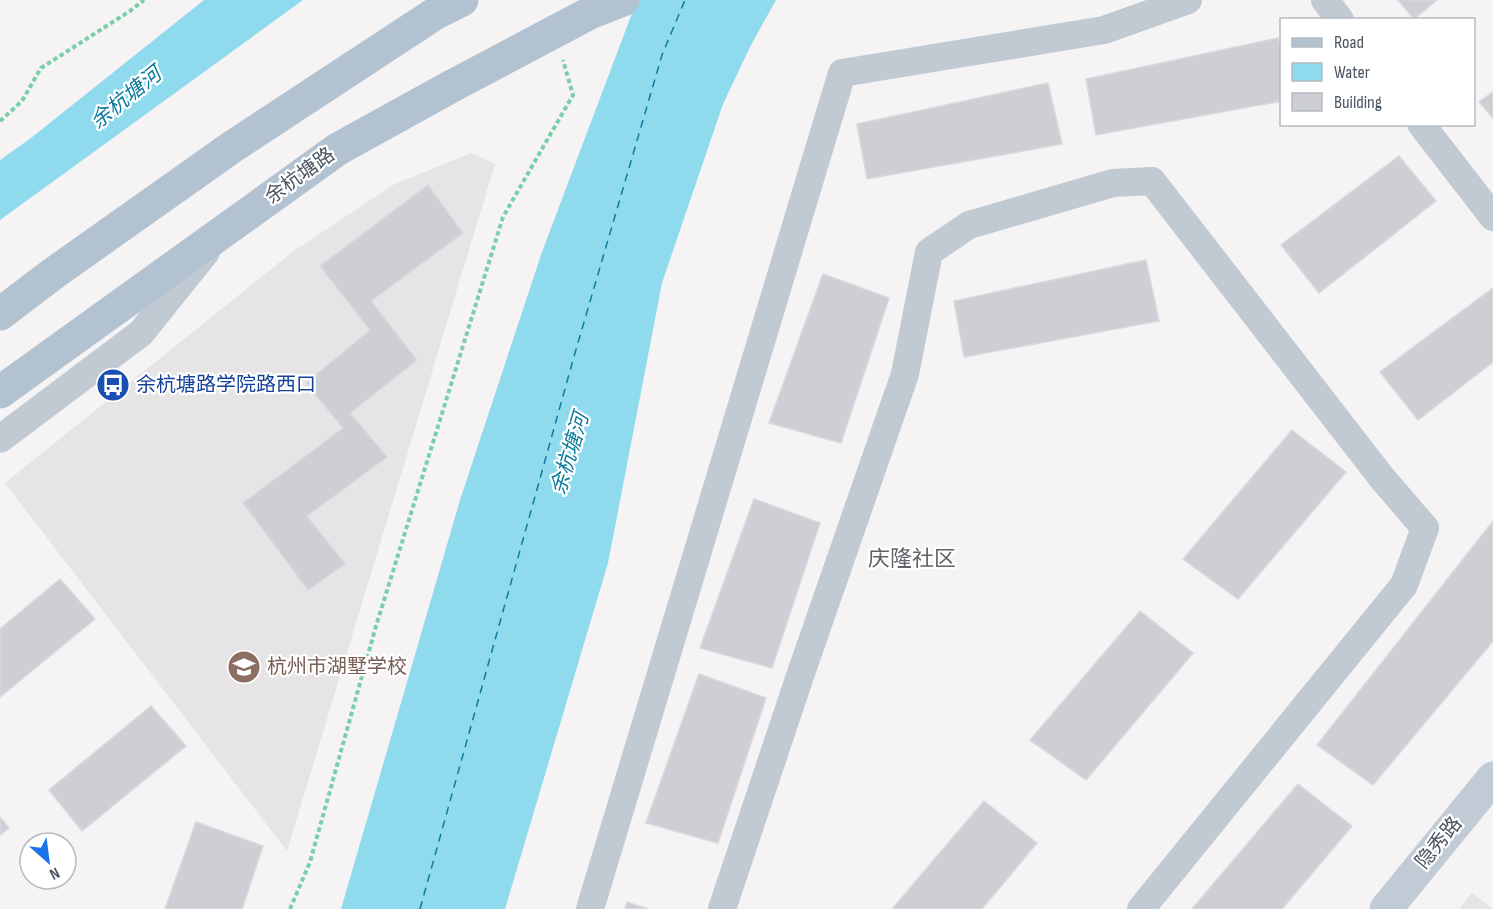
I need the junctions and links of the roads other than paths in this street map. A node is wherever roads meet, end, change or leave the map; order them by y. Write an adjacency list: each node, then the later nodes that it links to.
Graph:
1 (623, 0): 8 (main road, 余杭塘路, bridge)
2 (1188, 0): 13 (street)
3 (1325, 0): 5 (street)
4 (449, 6): 9 (main road)
5 (1338, 18)
6 (1423, 126): 7 (street)
7 (1493, 217)
8 (221, 233): 10 (main road, 余杭塘路); 11 (street)
9 (0, 314)
10 (0, 392)
11 (0, 439)
12 (1493, 778): 16 (street, 隐秀路)
13 (590, 909)
14 (722, 909): 15 (street)
15 (1141, 909)
16 (1386, 909)

